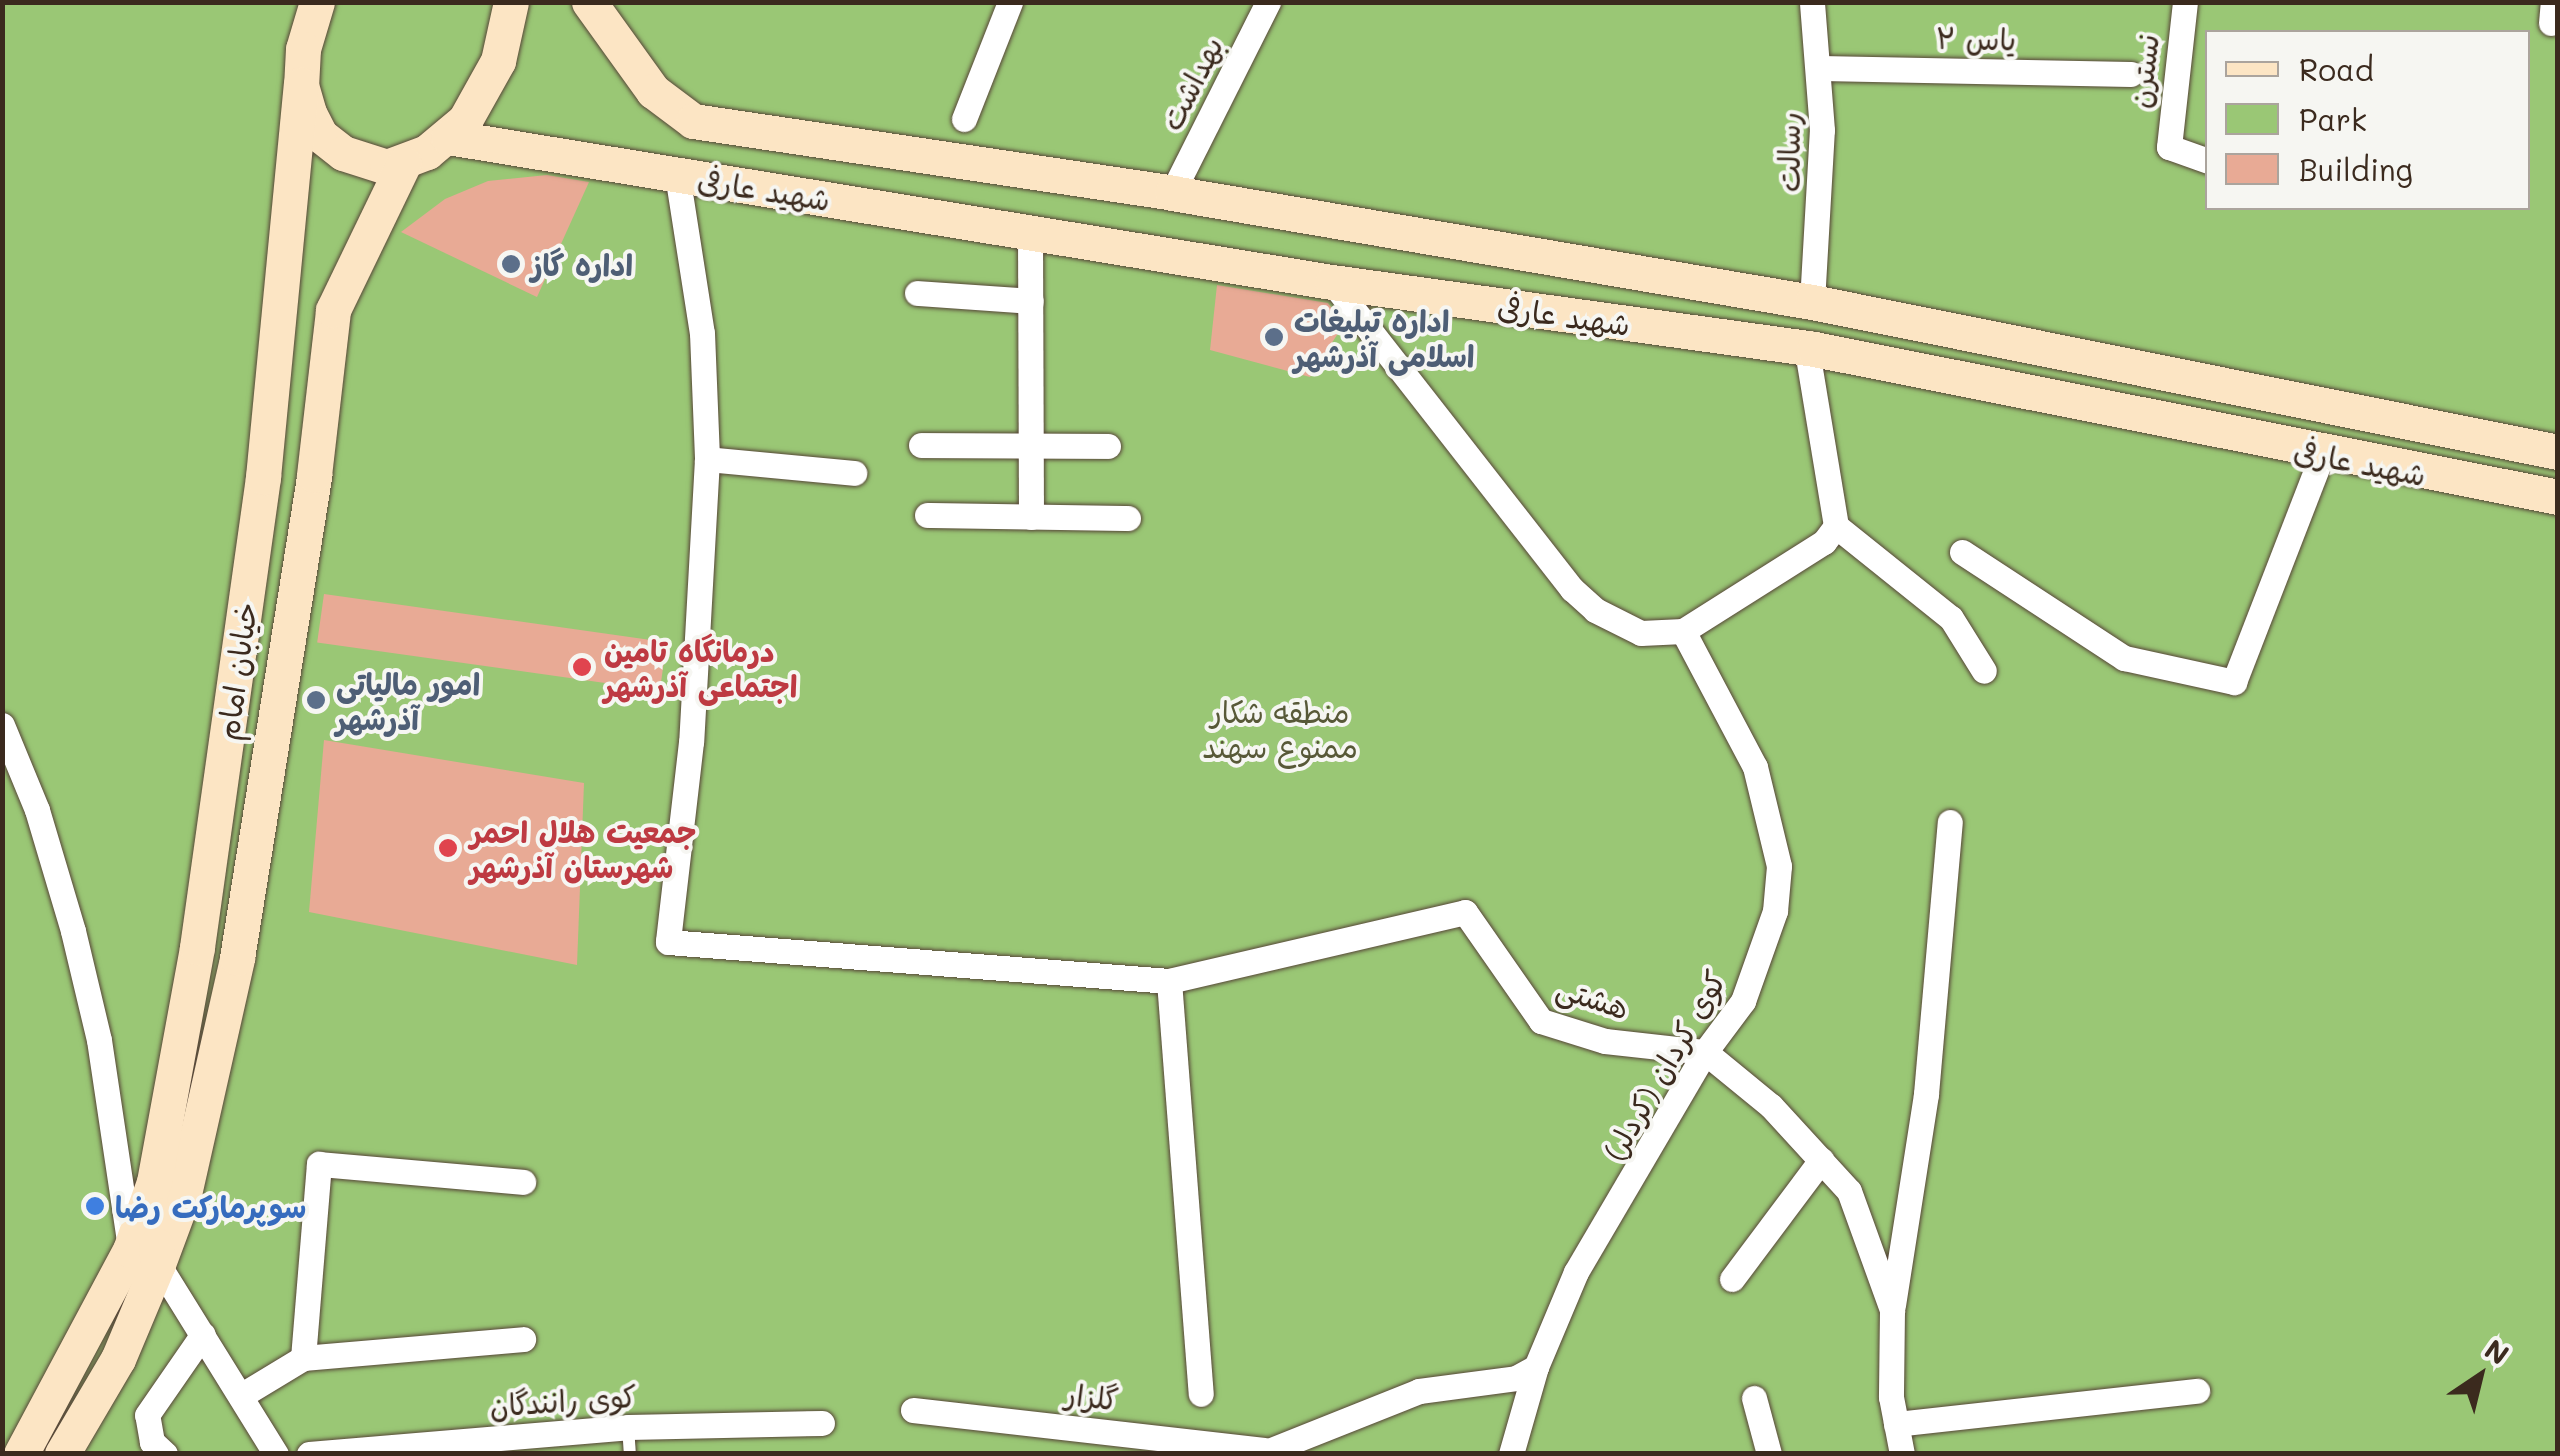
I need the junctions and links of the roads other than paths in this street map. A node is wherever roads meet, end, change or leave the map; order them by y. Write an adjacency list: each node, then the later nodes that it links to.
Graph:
1 (318, 2): 10 (street, خیابان امام)
2 (512, 2): 12 (street)
3 (589, 2): 16 (street, شهید عارفی)
4 (1010, 2): 11 (street)
5 (1268, 2): 16 (street, بهداشت)
6 (1812, 2): 8 (street, رسالت)
7 (2185, 2): 13 (street, نسترن)
8 (1820, 68): 9 (street, یاس ۲); 21 (street, رسالت)
9 (2131, 74)
10 (301, 85): 14 (street); 44 (street, خیابان امام)
11 (964, 118)
12 (448, 137): 14 (street); 15 (street, شهید عارفی)
13 (2205, 160)
14 (404, 164): 46 (street, خیابان امام)
15 (677, 174): 17 (street, شهید عارفی); 28 (street)
16 (1172, 192): 21 (street, شهید عارفی)
17 (1030, 232): 18 (street, شهید عارفی); 20 (street)
18 (1332, 282): 22 (street, شهید عارفی); 36 (street)
19 (917, 293): 20 (street)
20 (1031, 301): 25 (street)
21 (1812, 303): 22 (street); 26 (street, شهید عارفی)
22 (1806, 349): 27 (street, شهید عارفی); 34 (street)
23 (921, 445): 25 (street)
24 (1108, 446): 25 (street)
25 (1033, 447): 32 (street)
26 (2558, 452)
27 (2322, 455): 30 (street, شهید عارفی); 35 (street)
28 (707, 459): 29 (street); 40 (street)
29 (854, 473)
30 (2558, 497)
31 (927, 515): 32 (street)
32 (1032, 517): 33 (street)
33 (1128, 518)
34 (1836, 526): 36 (street); 37 (street)
35 (1962, 552)
36 (1683, 631): 41 (street, کوی کردان (کردلر))
37 (1984, 671)
38 (2, 725): 43 (street)
39 (1950, 822): 48 (street)
40 (1169, 981): 41 (street, هشتی); 55 (street)
41 (1705, 1052): 42 (street); 52 (street, کوی کردان (کردلر))
42 (1821, 1160): 47 (street); 48 (street)
43 (119, 1178): 44 (street); 46 (street)
44 (154, 1182): 46 (street, خیابان امام)
45 (523, 1182): 51 (street)
46 (144, 1257): 49 (street); 58 (street)
47 (1732, 1279)
48 (1892, 1310): 60 (street)
49 (203, 1334): 54 (street); 65 (street)
50 (522, 1339): 51 (street)
51 (304, 1358): 54 (street)
52 (1536, 1367): 62 (street); 68 (street, کوی کردان (کردلر))
53 (2198, 1391): 60 (street)
54 (242, 1394): 66 (street)
55 (1201, 1394)
56 (1754, 1398): 69 (street)
57 (913, 1410): 62 (street, گلزار)
58 (67, 1415): 63 (street); 64 (street)
59 (822, 1423): 61 (street, کوی رانندگان)
60 (1896, 1424): 70 (street)
61 (629, 1440): 67 (street, کوی رانندگان)
62 (1262, 1452)
63 (21, 1454)
64 (62, 1454)
65 (165, 1454)
66 (276, 1454)
67 (310, 1454)
68 (1511, 1454)
69 (1769, 1454)
70 (1902, 1454)

